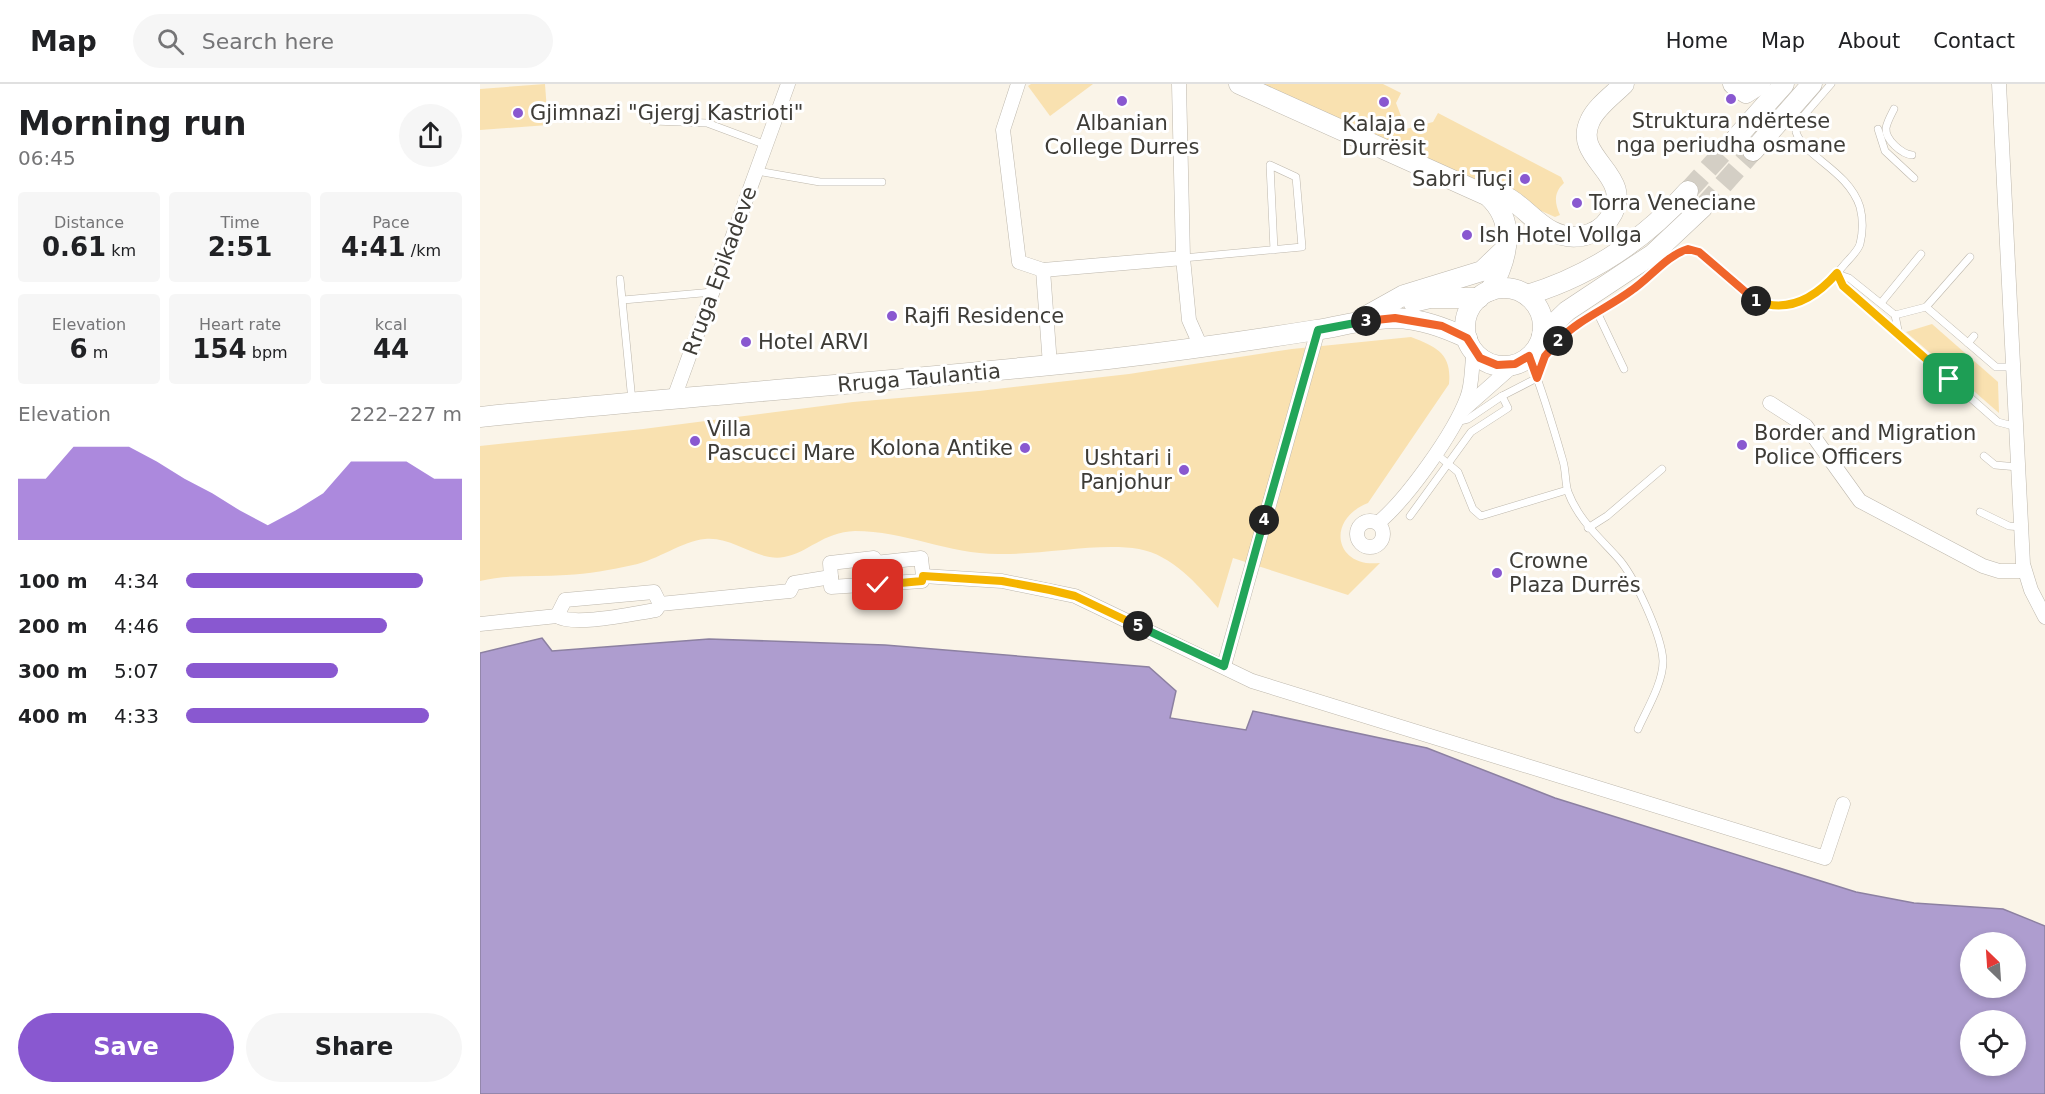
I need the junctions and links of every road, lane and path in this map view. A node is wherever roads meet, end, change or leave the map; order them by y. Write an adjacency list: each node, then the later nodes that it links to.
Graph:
1 (788, 84): 16 (street, Rruga Epikadeve)
2 (1018, 84): 32 (street)
3 (1179, 84): 31 (street)
4 (1239, 84): 22 (main road)
5 (1733, 84): 6 (main road)
6 (1760, 84)
7 (1784, 84): 15 (main road)
8 (1812, 84): 17 (main road)
9 (1831, 84): 33 (lane)
10 (1998, 84): 53 (street)
11 (1620, 85): 25 (main road)
12 (1893, 109): 18 (lane)
13 (653, 121): 16 (lane)
14 (1878, 129): 20 (lane)
15 (1737, 137)
16 (766, 145): 19 (street, Rruga Epikadeve)
17 (1753, 151)
18 (1912, 155)
19 (756, 171): 21 (lane); 35 (street, Rruga Epikadeve)
20 (1914, 178)
21 (882, 182)
22 (1469, 186): 25 (main road); 26 (main road)
23 (1688, 191): 37 (main road)
24 (1703, 207): 45 (main road)
25 (1528, 214): 26 (main road)
26 (1508, 227): 27 (main road)
27 (1507, 246): 36 (main road); 43 (main road)
28 (1274, 250): 28 (lane); 31 (lane)
29 (1921, 254): 39 (lane)
30 (1970, 257): 40 (lane)
31 (1183, 258): 32 (street); 50 (street)
32 (1043, 270): 52 (street)
33 (1837, 273): 39 (lane); 41 (lane); 46 (lane)
34 (620, 279): 38 (lane)
35 (712, 292): 38 (lane); 57 (street, Rruga Epikadeve)
36 (1484, 294): 37 (main road); 43 (main road, Rruga Taulantia); 49 (main road)
37 (1527, 295): 45 (main road)
38 (623, 300): 58 (lane)
39 (1881, 303): 42 (lane)
40 (1926, 307): 42 (lane); 48 (lane)
41 (1598, 312): 54 (lane); 55 (lane)
42 (1895, 315): 46 (lane)
43 (1356, 321): 44 (main road, Rruga Taulantia); 49 (main road, Rruga Taulantia)
44 (1318, 330): 50 (main road, Rruga Taulantia); 81 (street)
45 (1542, 335): 51 (main road)
46 (1899, 335): 62 (lane)
47 (1974, 336): 48 (lane)
48 (1968, 344): 53 (lane)
49 (1470, 345): 51 (main road); 61 (street)
50 (1202, 347): 52 (main road, Rruga Taulantia)
51 (1522, 360): 55 (lane); 61 (street)
52 (1050, 365): 57 (main road, Rruga Taulantia)
53 (2013, 367): 62 (street)
54 (1624, 369)
55 (1537, 378): 56 (lane); 68 (lane)
56 (1502, 396): 61 (lane); 65 (lane)
57 (674, 398): 58 (main road, Rruga Taulantia)
58 (632, 401): 60 (main road, Rruga Taulantia)
59 (1770, 403): 74 (street)
60 (480, 417)
61 (1456, 418): 63 (street)
62 (2017, 427): 66 (street)
63 (1435, 453): 65 (lane); 71 (street)
64 (1984, 456): 66 (lane)
65 (1450, 465): 68 (lane); 70 (lane)
66 (2019, 467): 72 (street)
67 (1662, 469): 73 (lane)
68 (1568, 490): 73 (lane)
69 (1980, 512): 72 (lane)
70 (1410, 516)
71 (1378, 523)
72 (2022, 527): 74 (street)
73 (1588, 528): 82 (lane)
74 (2024, 571): 79 (street)
75 (923, 576): 76 (street); 76 (street); 81 (street)
76 (831, 577): 77 (street)
77 (660, 604): 78 (street); 78 (street)
78 (557, 616): 80 (street)
79 (2045, 617)
80 (480, 624)
81 (1224, 666): 83 (street)
82 (1638, 729)
83 (1843, 804)

